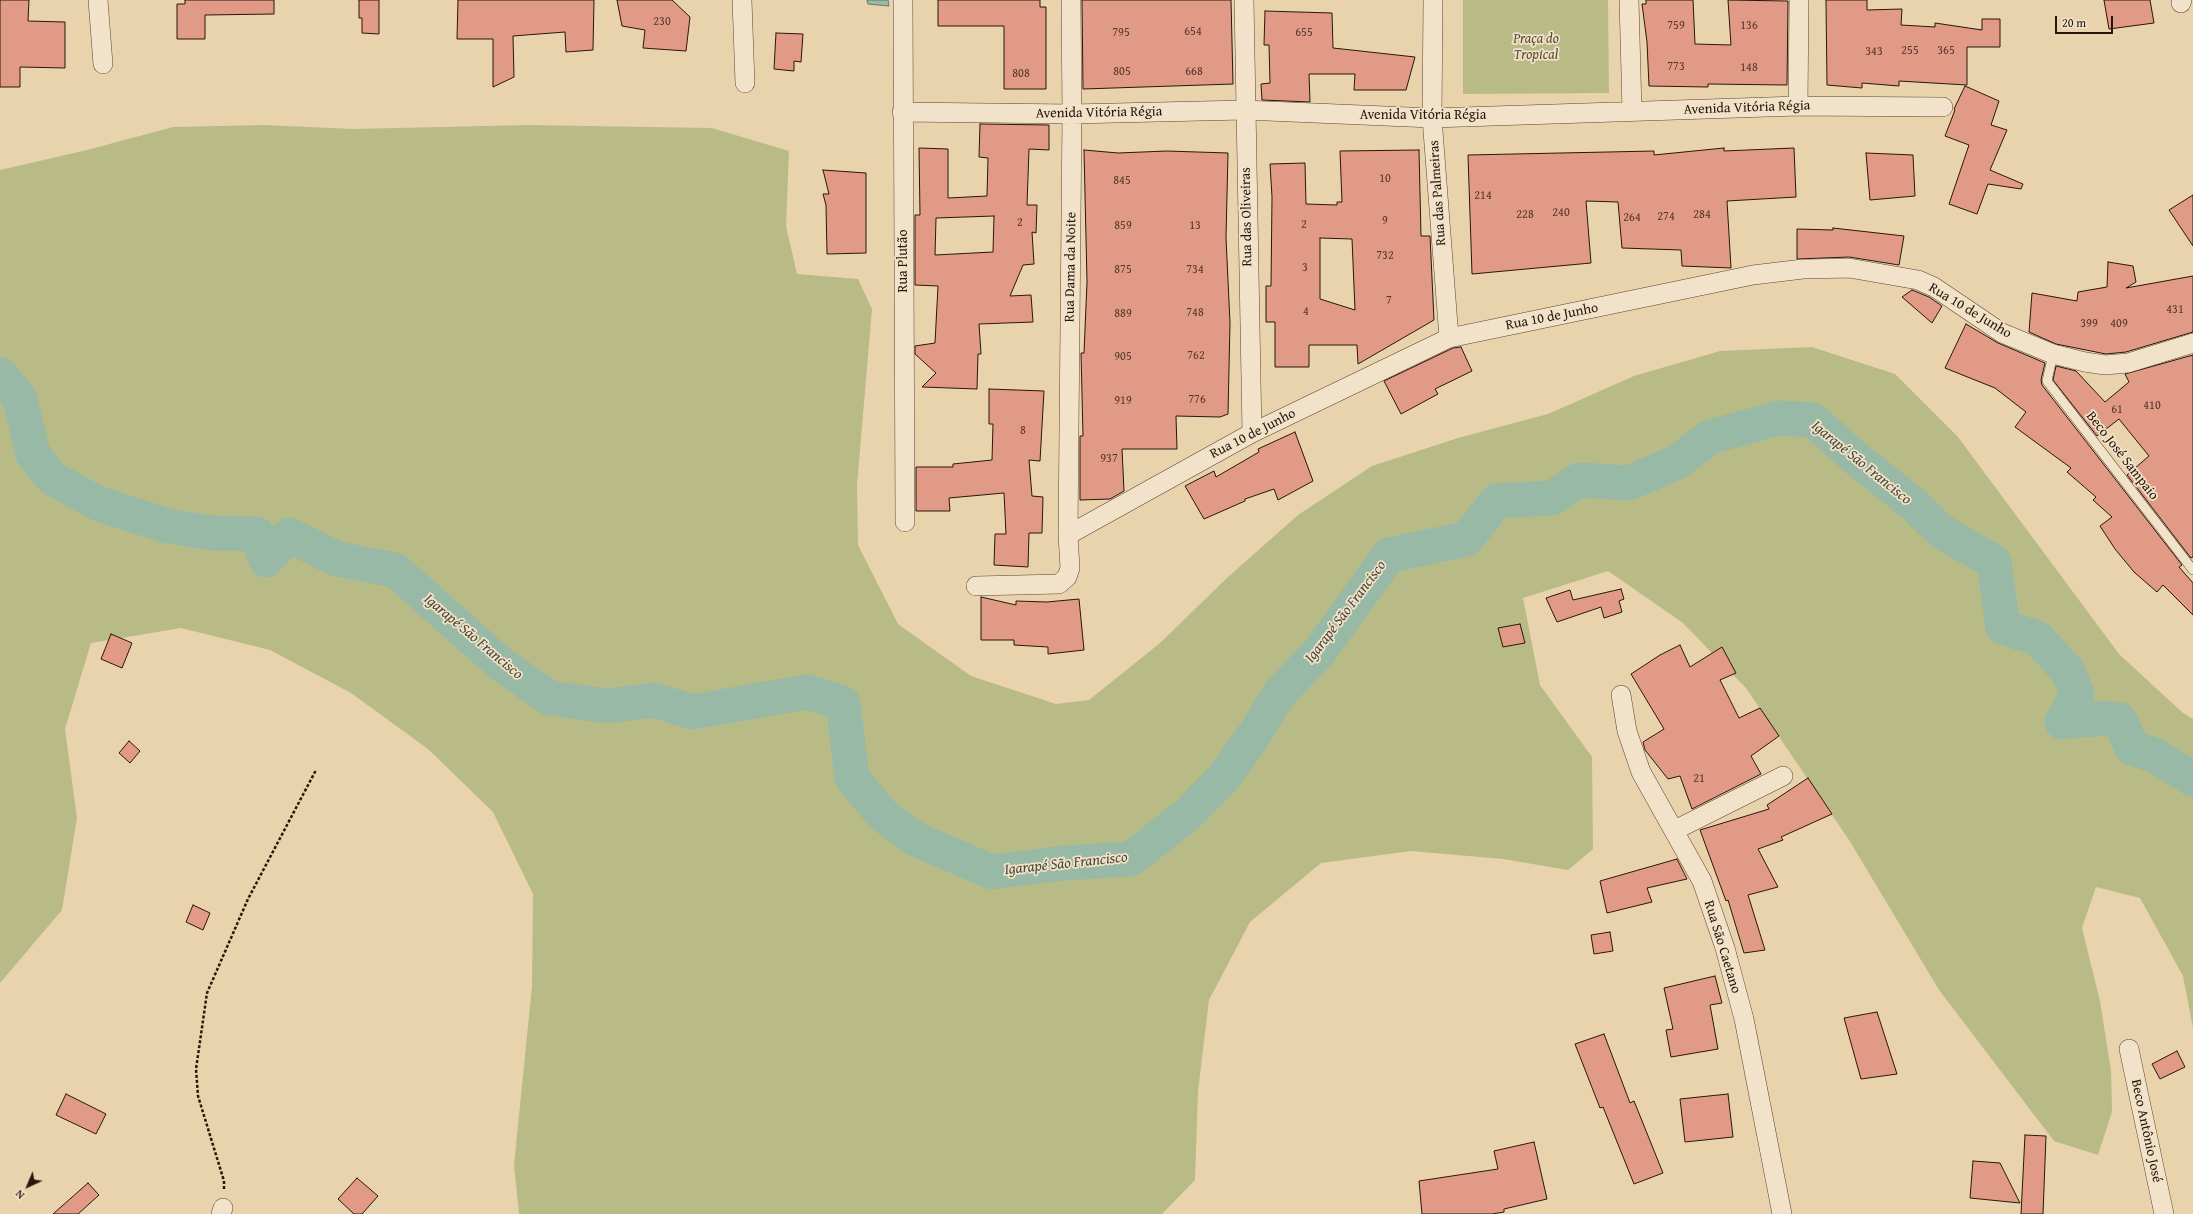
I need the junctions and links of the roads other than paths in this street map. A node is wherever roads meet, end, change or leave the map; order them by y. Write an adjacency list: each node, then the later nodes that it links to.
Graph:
1 (98, 0): 9 (street)
2 (742, 0): 10 (street)
3 (903, 0): 15 (street, Rua Plutão)
4 (1070, 0): 16 (street, Rua Dama da Noite)
5 (1244, 0): 13 (street, Rua das Oliveiras)
6 (1433, 0): 17 (street, Rua das Palmeiras)
7 (1629, 0): 14 (street)
8 (1799, 0): 11 (street)
9 (103, 64)
10 (745, 83)
11 (1798, 106): 12 (street, Avenida Vitória Régia); 14 (street, Avenida Vitória Régia)
12 (1943, 107)
13 (1244, 110): 16 (street, Avenida Vitória Régia); 17 (street, Avenida Vitória Régia); 21 (street, Rua das Oliveiras)
14 (1632, 111): 17 (street, Avenida Vitória Régia)
15 (902, 112): 16 (street, Avenida Vitória Régia); 22 (street, Rua Plutão)
16 (1072, 114): 23 (street, Rua Dama da Noite)
17 (1432, 118): 18 (street, Rua das Palmeiras)
18 (1449, 338): 20 (street, Rua 10 de Junho); 21 (street, Rua 10 de Junho)
19 (2193, 342): 20 (street, Rua 10 de Junho)
20 (2053, 354): 24 (lane, Beco José Sampaio)
21 (1252, 433): 23 (street, Rua 10 de Junho)
22 (905, 522)
23 (1068, 535): 25 (street)
24 (2193, 570)
25 (976, 586)
26 (1621, 695): 28 (street, Rua São Caetano)
27 (1782, 776): 28 (street)
28 (1675, 830): 30 (street, Rua São Caetano)
29 (2129, 1049): 31 (street, Beco Antônio José)
30 (1782, 1214)
31 (2164, 1214)

